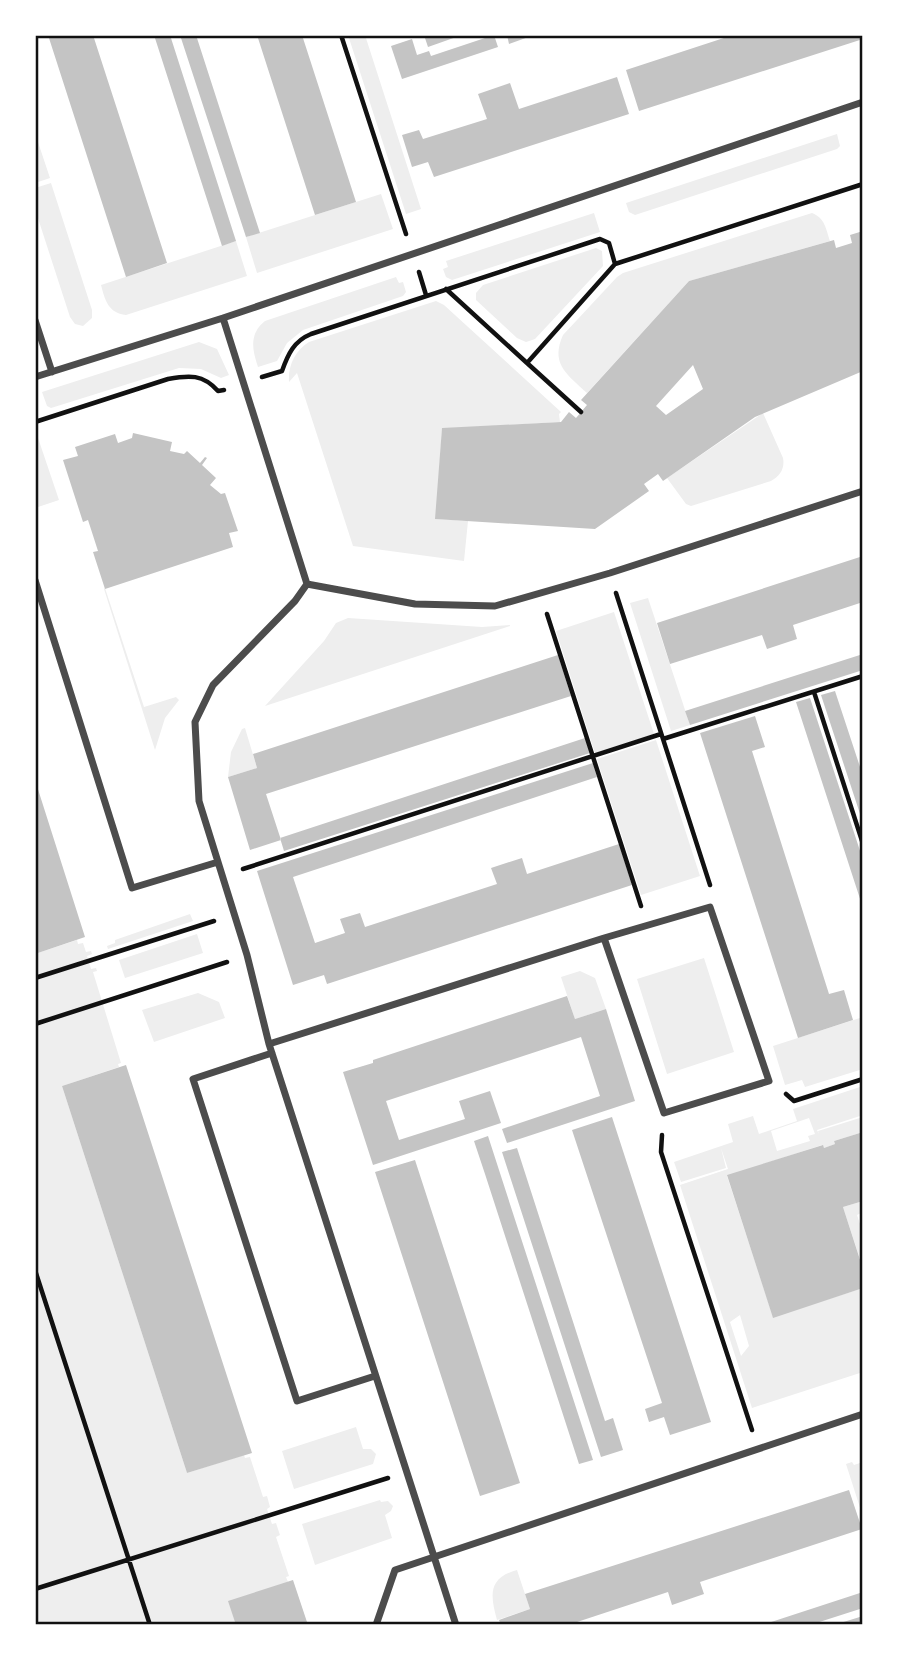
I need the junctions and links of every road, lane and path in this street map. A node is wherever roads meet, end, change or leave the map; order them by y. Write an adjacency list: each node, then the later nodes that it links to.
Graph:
1 (341, 35): 4 (path)
2 (863, 102): 4 (street)
3 (863, 184): 5 (path)
4 (413, 254): 7 (street)
5 (615, 264): 6 (path); 9 (path)
6 (446, 289): 9 (path); 12 (path)
7 (223, 318): 10 (street); 12 (street)
8 (35, 320): 10 (street)
9 (527, 363): 13 (path)
10 (52, 372): 11 (street)
11 (35, 377)
12 (244, 383): 14 (path); 18 (street)
13 (581, 412)
14 (35, 422)
15 (863, 491): 16 (street)
16 (610, 573): 19 (street); 22 (path)
17 (35, 580): 25 (street)
18 (307, 584): 19 (street); 25 (street)
19 (541, 593): 23 (path)
20 (863, 676): 21 (path)
21 (814, 692): 22 (path); 24 (path)
22 (662, 737): 23 (path); 27 (path)
23 (593, 756): 26 (path); 29 (path)
24 (863, 844)
25 (218, 862): 26 (street)
26 (222, 876): 28 (street)
27 (710, 907): 29 (street); 37 (street)
28 (234, 914): 31 (street); 32 (path)
29 (648, 925): 30 (street)
30 (604, 938): 34 (street); 38 (street)
31 (247, 956): 33 (path); 34 (street)
32 (35, 978)
33 (35, 1024)
34 (269, 1044): 35 (street)
35 (272, 1052): 40 (street); 40 (street)
36 (863, 1079): 37 (path)
37 (769, 1081): 38 (street)
38 (664, 1113): 42 (path)
39 (35, 1270): 45 (path)
40 (375, 1376): 43 (street)
41 (863, 1414): 42 (street)
42 (758, 1449): 44 (street)
43 (406, 1473): 44 (street); 45 (path)
44 (434, 1555): 48 (street); 49 (street)
45 (129, 1559): 46 (path); 47 (path)
46 (35, 1589)
47 (149, 1625)
48 (376, 1625)
49 (456, 1625)

